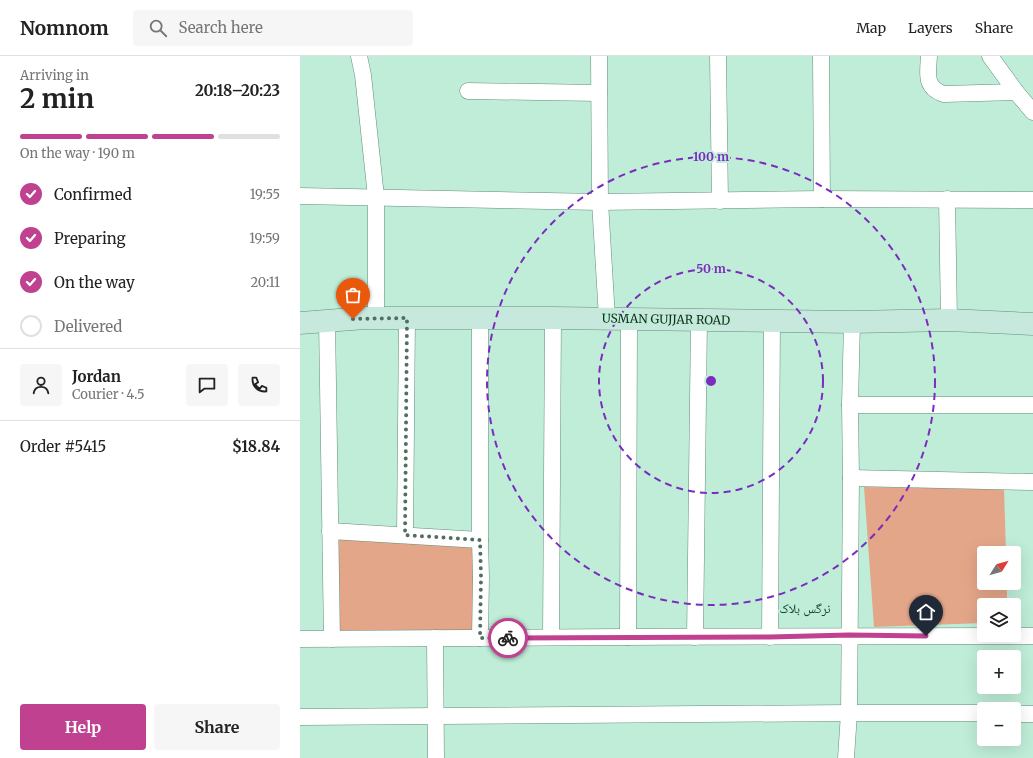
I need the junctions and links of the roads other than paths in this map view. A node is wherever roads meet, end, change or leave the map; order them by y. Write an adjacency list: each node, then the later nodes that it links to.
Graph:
1 (359, 56): 12 (street)
2 (599, 56): 9 (street)
3 (718, 56): 16 (street)
4 (821, 56): 13 (street)
5 (929, 56): 8 (street)
6 (990, 56): 8 (street)
7 (468, 91): 9 (street)
8 (1016, 92): 10 (street)
9 (599, 93): 17 (street)
10 (1033, 112)
11 (300, 196): 12 (street)
12 (376, 197): 17 (street); 18 (street)
13 (822, 199): 14 (street); 16 (street)
14 (948, 199): 15 (street); 25 (street)
15 (1033, 200)
16 (720, 201): 17 (street)
17 (600, 202): 22 (street)
18 (376, 318): 19 (street, USMAN GUJJAR ROAD); 26 (street, USMAN GUJJAR ROAD)
19 (407, 318): 20 (street, USMAN GUJJAR ROAD); 36 (street)
20 (480, 318): 21 (street, USMAN GUJJAR ROAD); 37 (street)
21 (553, 318): 22 (street, USMAN GUJJAR ROAD); 45 (street)
22 (607, 318): 23 (street, USMAN GUJJAR ROAD)
23 (629, 319): 24 (street, USMAN GUJJAR ROAD); 40 (street)
24 (699, 320): 27 (street, USMAN GUJJAR ROAD); 41 (street)
25 (949, 320): 28 (street, USMAN GUJJAR ROAD); 30 (street, USMAN GUJJAR ROAD)
26 (327, 321): 29 (street, USMAN GUJJAR ROAD); 35 (street)
27 (772, 321): 28 (street, USMAN GUJJAR ROAD); 42 (street)
28 (852, 322): 31 (street)
29 (300, 323)
30 (1033, 324)
31 (850, 405): 32 (street); 33 (street)
32 (1033, 405)
33 (851, 478): 34 (street); 38 (street)
34 (1033, 482)
35 (330, 530): 36 (street); 47 (street)
36 (405, 535): 37 (street)
37 (480, 540): 44 (street)
38 (849, 635): 39 (street); 42 (street); 48 (street)
39 (1033, 636)
40 (628, 637): 41 (street); 45 (street)
41 (695, 637): 42 (street)
42 (770, 637)
43 (435, 638): 44 (street); 47 (street); 52 (street)
44 (480, 638): 45 (street)
45 (551, 638)
46 (300, 639): 47 (street)
47 (332, 639)
48 (849, 713): 49 (street); 52 (street); 55 (street)
49 (977, 713)
50 (1021, 714): 51 (street)
51 (1033, 714)
52 (435, 716): 53 (street); 54 (street)
53 (300, 717)
54 (436, 758)
55 (846, 758)

